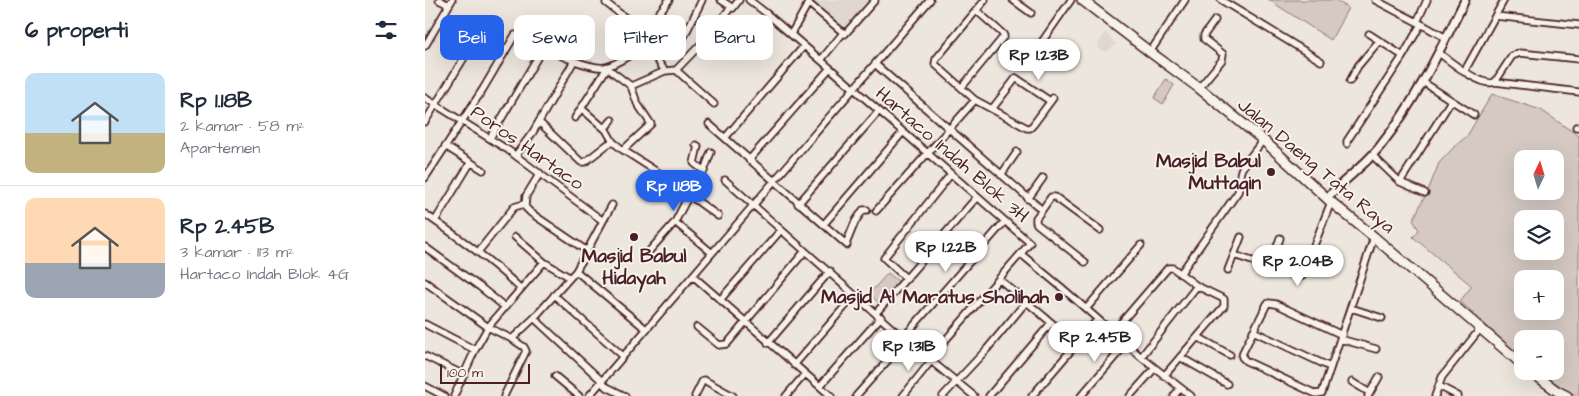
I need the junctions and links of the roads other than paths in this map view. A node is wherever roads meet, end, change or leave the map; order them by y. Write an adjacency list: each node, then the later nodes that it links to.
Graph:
1 (439, 0): 21 (street)
2 (669, 0): 28 (street)
3 (702, 0): 34 (street)
4 (721, 0): 24 (street)
5 (739, 0): 24 (street)
6 (749, 0): 36 (street, Hartaco Indah Blok 3H)
7 (875, 0): 35 (street)
8 (930, 0): 57 (street)
9 (985, 0): 25 (street)
10 (1013, 0): 26 (street)
11 (1071, 0): 58 (street)
12 (1082, 0): 44 (main road, Jalan Daeng Tata Raya)
13 (1185, 0): 44 (street)
14 (1221, 0): 56 (street)
15 (1375, 0): 23 (street)
16 (1391, 0): 23 (street)
17 (1427, 0): 32 (street)
18 (1465, 0): 39 (street)
19 (1504, 0): 30 (street)
20 (809, 2): 35 (street); 36 (street)
21 (451, 3): 41 (street)
22 (606, 3): 27 (street)
23 (1388, 6): 32 (street)
24 (731, 7): 29 (street)
25 (977, 11): 68 (street); 68 (street)
26 (1031, 13)
27 (622, 15)
28 (657, 15)
29 (725, 15)
30 (1495, 16): 33 (street); 63 (street)
31 (1215, 20): 69 (street)
32 (1419, 23): 39 (street); 47 (street)
33 (1579, 25)
34 (686, 32)
35 (843, 33): 54 (street)
36 (790, 34): 42 (street, Hartaco Indah Blok 3H)
37 (1369, 34): 40 (street)
38 (514, 37): 45 (street)
39 (1446, 38): 46 (street)
40 (1379, 41): 47 (street); 64 (street)
41 (425, 46)
42 (804, 46): 54 (street, Hartaco Indah Blok 3H); 91 (street)
43 (696, 49): 61 (street)
44 (1150, 52): 69 (main road, Jalan Daeng Tata Raya)
45 (504, 53)
46 (1439, 53): 63 (street); 65 (street)
47 (1403, 56): 94 (street)
48 (1579, 59): 66 (street)
49 (463, 60): 75 (street)
50 (500, 60): 83 (street)
51 (536, 60): 90 (street)
52 (620, 60): 59 (street)
53 (658, 60): 62 (street)
54 (821, 60): 60 (street, Hartaco Indah Blok 3H)
55 (574, 61): 59 (street); 85 (street)
56 (1321, 61)
57 (875, 64): 70 (street); 87 (street)
58 (1025, 66)
59 (606, 67): 67 (street); 77 (street)
60 (830, 68): 70 (street, Hartaco Indah Blok 3H); 103 (street)
61 (676, 70): 62 (street); 76 (street)
62 (665, 71): 67 (street)
63 (1464, 72): 66 (street)
64 (1350, 81)
65 (1423, 82): 74 (street); 102 (street)
66 (1495, 82): 71 (street)
67 (631, 86): 97 (street)
68 (962, 87): 73 (street)
69 (1199, 88): 92 (main road, Jalan Daeng Tata Raya)
70 (854, 89): 79 (street, Hartaco Indah Blok 3H); 113 (street)
71 (1579, 92)
72 (425, 98): 75 (street, Poros Hartaco)
73 (975, 100): 78 (street); 87 (street)
74 (1451, 101): 80 (street); 114 (street)
75 (436, 104): 83 (street, Poros Hartaco); 84 (street)
76 (714, 104)
77 (581, 108): 81 (street); 88 (street)
78 (992, 109): 78 (street)
79 (879, 111): 89 (street, Hartaco Indah Blok 3H); 121 (street)
80 (1474, 115)
81 (575, 118)
82 (612, 120): 88 (street)
83 (462, 121): 90 (street, Poros Hartaco); 96 (street)
84 (425, 122)
85 (539, 122): 93 (street); 101 (street)
86 (709, 124): 91 (street)
87 (949, 128): 100 (street); 109 (street)
88 (605, 129): 93 (street)
89 (903, 132): 100 (street, Hartaco Indah Blok 3H); 133 (street)
90 (490, 138): 101 (street, Poros Hartaco)
91 (725, 138): 103 (street)
92 (1263, 140): 119 (main road, Jalan Daeng Tata Raya); 155 (street)
93 (613, 142): 97 (street)
94 (1347, 144)
95 (695, 145): 106 (street)
96 (445, 146): 104 (street); 110 (street)
97 (623, 150): 116 (street)
98 (711, 152): 106 (street)
99 (1017, 152): 109 (street)
100 (927, 153): 108 (street, Hartaco Indah Blok 3H); 126 (street)
101 (516, 155): 107 (street, Poros Hartaco)
102 (1372, 155): 114 (street); 119 (street)
103 (749, 160): 113 (street)
104 (471, 162): 105 (street); 129 (street)
105 (483, 170)
106 (704, 171): 116 (street)
107 (540, 173): 120 (street); 131 (street, Poros Hartaco)
108 (951, 174): 117 (street, Hartaco Indah Blok 3H); 158 (street)
109 (1001, 175): 118 (street)
110 (425, 178)
111 (1043, 178): 118 (street)
112 (725, 180): 123 (street)
113 (774, 182): 121 (street); 123 (street)
114 (1400, 182): 115 (street)
115 (1425, 193)
116 (689, 194): 128 (street); 132 (street)
117 (977, 198): 130 (street, Hartaco Indah Blok 3H); 158 (street)
118 (1028, 199): 125 (street)
119 (1329, 200): 138 (main road, Jalan Daeng Tata Raya); 151 (street)
120 (524, 204): 142 (street); 144 (street)
121 (798, 204): 133 (street)
122 (612, 205): 131 (street)
123 (753, 206): 134 (street); 145 (street)
124 (867, 210): 133 (street)
125 (1042, 210): 135 (street); 150 (street)
126 (877, 211)
127 (425, 214): 129 (street)
128 (717, 216)
129 (435, 220): 144 (street)
130 (1005, 221): 146 (street, Hartaco Indah Blok 3H); 186 (street)
131 (603, 222): 142 (street)
132 (675, 222): 145 (street); 148 (street)
133 (824, 224)
134 (781, 230): 143 (street); 165 (street)
135 (1100, 230)
136 (515, 237): 149 (street)
137 (1241, 237): 147 (street)
138 (1374, 237): 168 (street); 179 (main road, Jalan Daeng Tata Raya)
139 (1280, 238): 151 (street)
140 (1141, 245): 169 (street)
141 (425, 247): 167 (street)
142 (587, 251): 153 (street)
143 (805, 251): 154 (street); 174 (street)
144 (477, 252): 162 (street)
145 (712, 253): 156 (street)
146 (1021, 254): 159 (street); 169 (street)
147 (1235, 255): 151 (street); 152 (street)
148 (643, 258)
149 (544, 262): 157 (street); 162 (street)
150 (1085, 262)
151 (1270, 267)
152 (1228, 270)
153 (575, 271): 157 (street); 180 (street)
154 (830, 271): 163 (street); 187 (street)
155 (1180, 274): 161 (street); 182 (street)
156 (693, 276): 165 (street); 180 (street)
157 (569, 277): 164 (street)
158 (907, 279): 170 (street)
159 (999, 279): 166 (street); 198 (street)
160 (425, 282): 177 (street)
161 (1197, 286): 183 (street); 196 (street)
162 (521, 289): 167 (street)
163 (855, 295): 170 (street); 199 (street)
164 (554, 296): 171 (street); 194 (street)
165 (719, 300): 174 (street)
166 (1027, 301): 175 (street); 209 (street)
167 (505, 307): 177 (street)
168 (1351, 308): 172 (street); 184 (street)
169 (1086, 309): 173 (street)
170 (879, 315): 186 (street); 213 (street)
171 (534, 318): 185 (street); 207 (street)
172 (1382, 318)
173 (1097, 320): 182 (street); 188 (street)
174 (745, 322): 178 (street); 187 (street)
175 (1051, 323): 188 (street); 232 (street)
176 (425, 324): 191 (street)
177 (488, 327): 185 (street); 191 (street)
178 (697, 327)
179 (1480, 328): 197 (main road, Jalan Daeng Tata Raya); 214 (street)
180 (645, 329): 194 (street)
181 (1253, 331): 184 (street); 200 (street); 200 (street)
182 (1113, 332): 189 (street)
183 (1198, 337): 192 (street); 195 (street)
184 (1341, 337): 190 (street); 200 (street)
185 (512, 339): 220 (street)
186 (905, 339): 198 (street); 228 (street)
187 (768, 343): 199 (street)
188 (1077, 344): 233 (street)
189 (1126, 344): 196 (street); 234 (street)
190 (1376, 349)
191 (475, 350): 203 (street)
192 (1230, 355)
193 (425, 356): 203 (street)
194 (623, 356): 207 (street)
195 (1181, 356): 205 (street); 211 (street)
196 (1141, 357): 201 (street)
197 (1514, 357)
198 (930, 360): 209 (street); 229 (street)
199 (794, 365): 202 (street)
200 (1330, 367)
201 (1155, 368): 205 (street); 235 (street)
202 (805, 374): 213 (street); 226 (street)
203 (463, 375): 219 (street)
204 (555, 376): 221 (street)
205 (1164, 376): 215 (street)
206 (1379, 377): 216 (street)
207 (603, 380): 222 (street); 223 (street)
208 (1540, 380): 217 (main road)
209 (957, 381): 230 (street); 231 (street)
210 (1352, 382): 216 (street)
211 (1227, 384)
212 (425, 386): 218 (street)
213 (820, 386): 227 (street)
214 (1439, 386): 238 (street); 239 (street)
215 (1180, 388): 236 (street); 237 (street)
216 (1369, 394)
217 (1555, 394): 240 (main road)
218 (444, 396)
219 (454, 396)
220 (504, 396)
221 (579, 396)
222 (589, 396)
223 (625, 396)
224 (695, 396): 225 (street)
225 (733, 396)
226 (786, 396)
227 (831, 396)
228 (856, 396)
229 (903, 396)
230 (943, 396)
231 (974, 396)
232 (989, 396)
233 (1032, 396)
234 (1081, 396)
235 (1130, 396)
236 (1174, 396)
237 (1191, 396)
238 (1435, 396)
239 (1458, 396)
240 (1567, 396)

